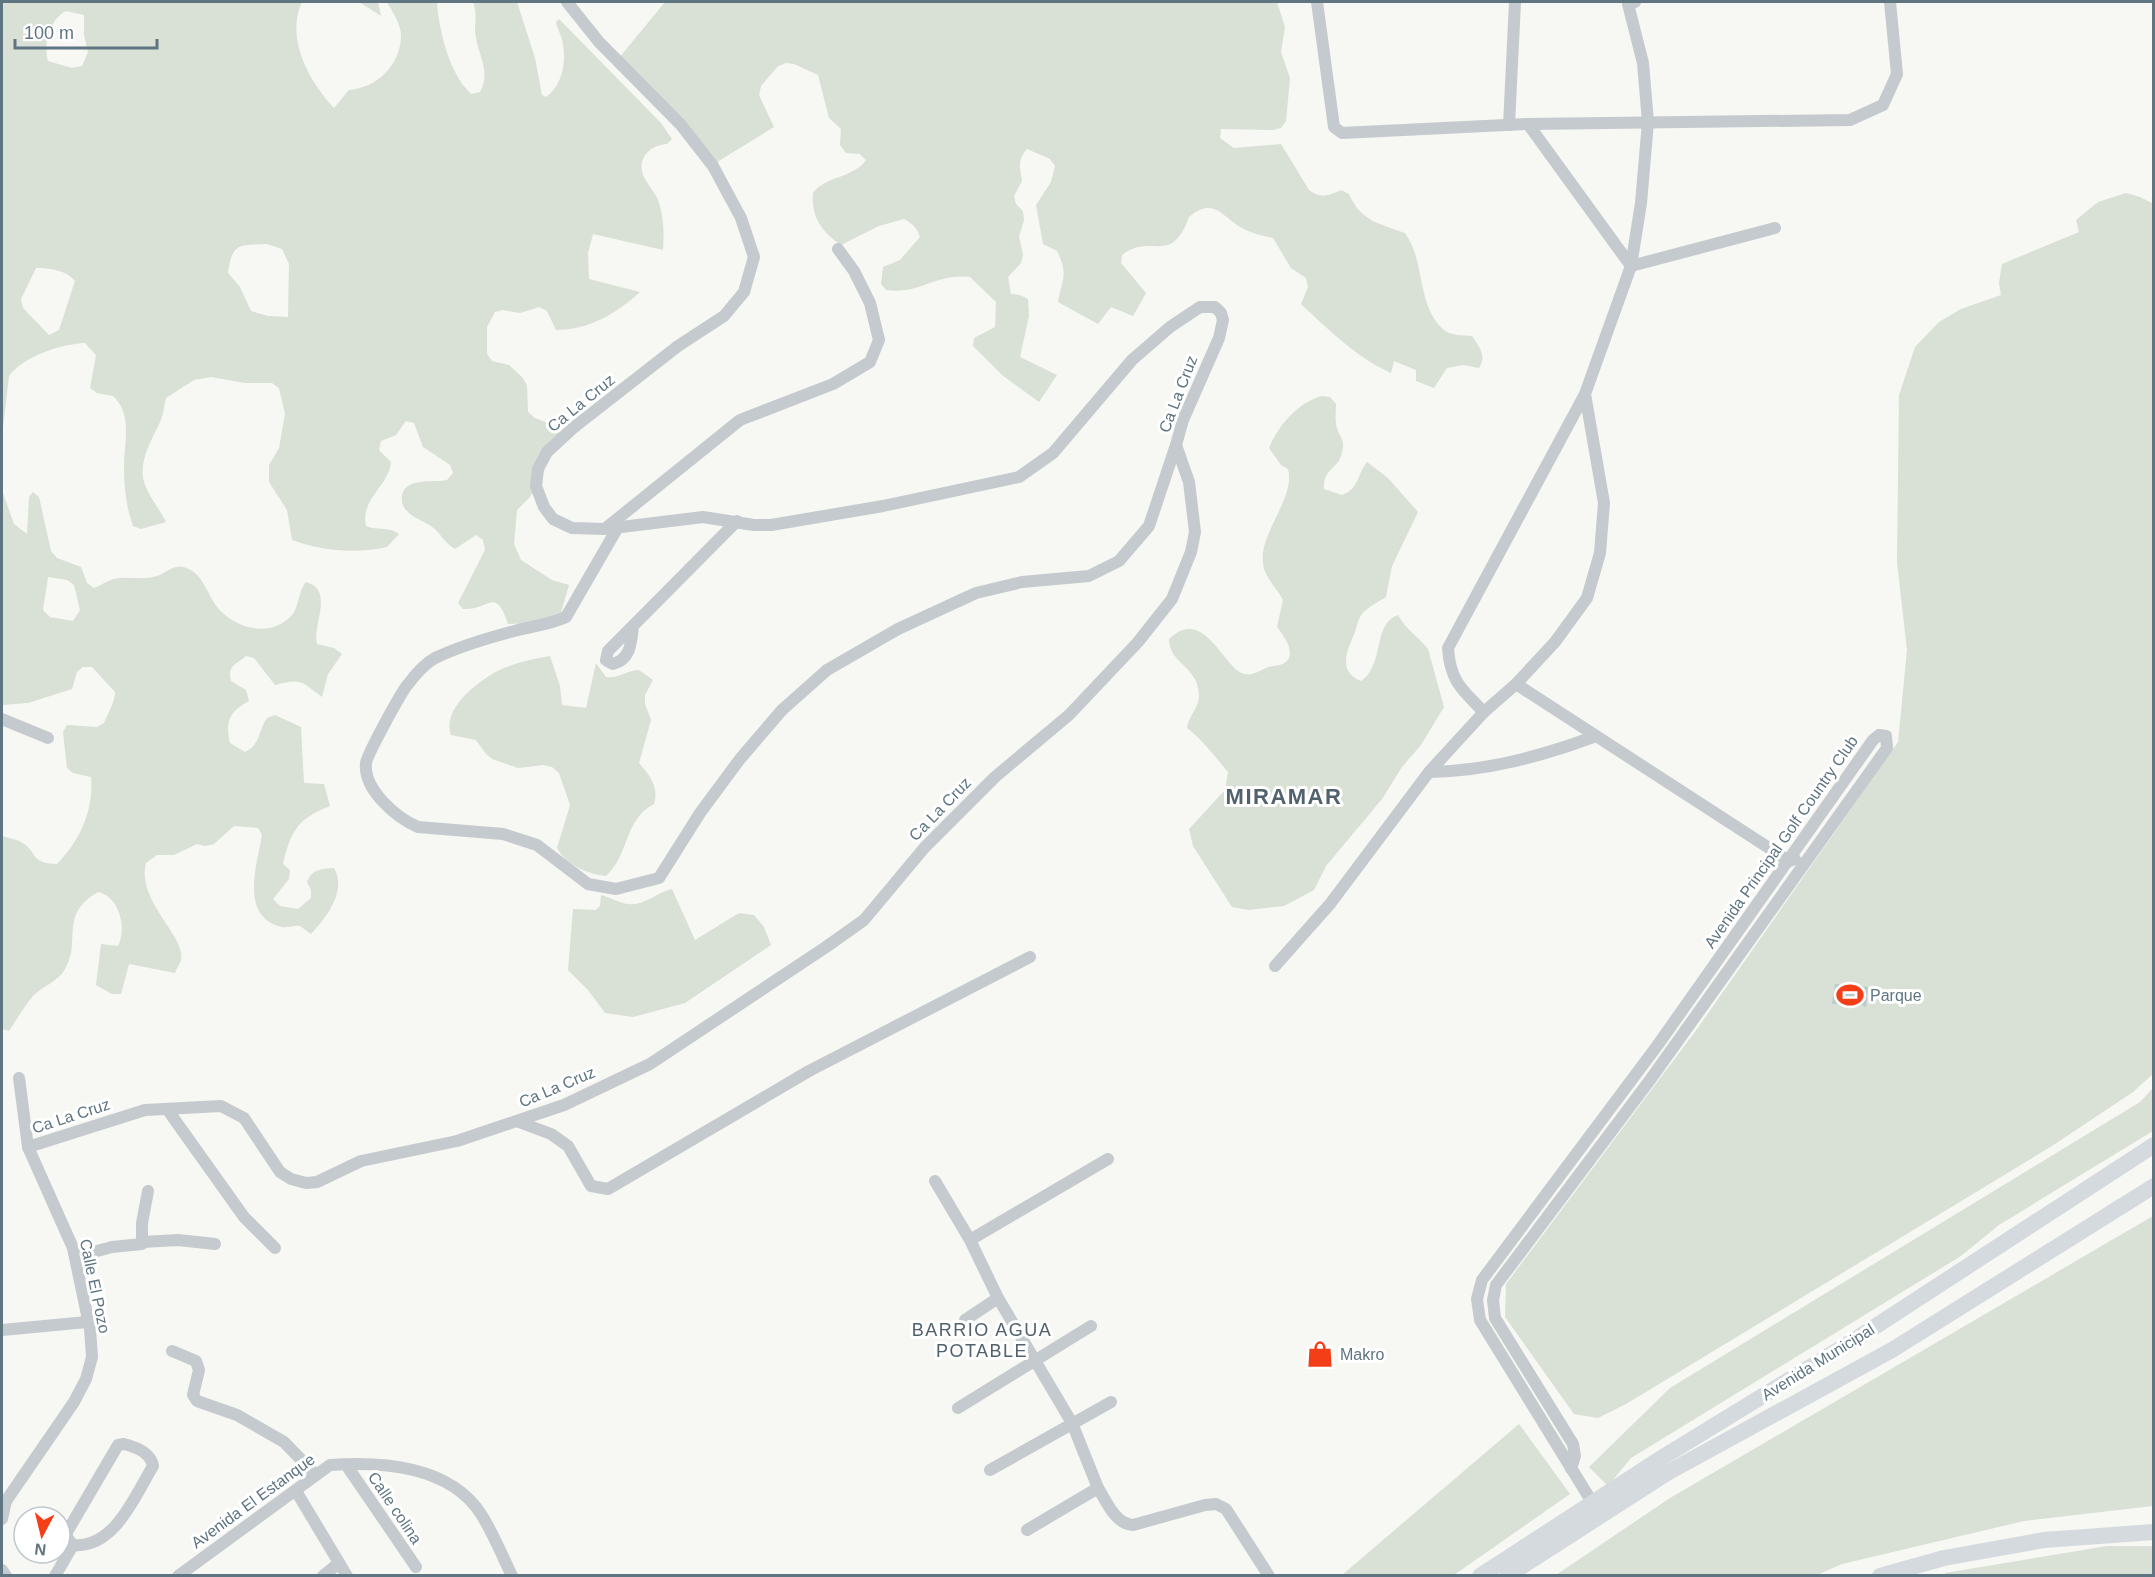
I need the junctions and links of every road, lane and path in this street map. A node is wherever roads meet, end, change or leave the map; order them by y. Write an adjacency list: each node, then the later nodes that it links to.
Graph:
1 (567, 2): 16 (street, Ca La Cruz)
2 (1317, 2): 8 (street)
3 (1515, 2): 8 (street)
4 (1630, 2): 6 (street)
5 (1890, 2): 6 (street)
6 (1648, 122): 7 (street); 11 (street)
7 (1528, 124): 8 (street); 11 (street)
8 (1509, 125)
9 (1775, 228): 11 (street)
10 (838, 249): 16 (street)
11 (1631, 266): 12 (street)
12 (1585, 394): 18 (street); 19 (street)
13 (1176, 445): 14 (street, Ca La Cruz); 15 (street); 30 (street, Ca La Cruz)
14 (737, 521): 15 (street, Ca La Cruz); 17 (street)
15 (618, 527): 16 (street, Ca La Cruz)
16 (605, 529)
17 (633, 626)
18 (1516, 684): 19 (street); 21 (street)
19 (1484, 712): 23 (street)
20 (2, 719): 22 (street)
21 (1596, 736): 23 (street); 25 (street)
22 (48, 738)
23 (1429, 772): 27 (street)
24 (1810, 854): 25 (street); 25 (street, Avenida Principal Golf Country Club); 53 (street, Avenida Principal Golf Country Club)
25 (1789, 861): 53 (street, Avenida Principal Golf Country Club)
26 (1030, 957): 30 (street)
27 (1275, 966)
28 (19, 1078): 32 (street, Calle El Pozo)
29 (167, 1109): 30 (street, Ca La Cruz); 32 (street, Ca La Cruz); 40 (street)
30 (519, 1122)
31 (2154, 1145): 58 (highway, Avenida Municipal)
32 (28, 1147): 41 (street, Calle El Pozo)
33 (1108, 1160): 37 (street)
34 (935, 1181): 37 (street)
35 (2154, 1186): 74 (highway, Avenida Municipal)
36 (148, 1191): 38 (street)
37 (970, 1240): 42 (street)
38 (143, 1242): 39 (street); 41 (street)
39 (215, 1244)
40 (275, 1248)
41 (75, 1257): 44 (street, Calle El Pozo)
42 (998, 1298): 43 (street); 48 (street)
43 (965, 1320)
44 (87, 1322): 46 (street); 59 (street, Calle El Pozo)
45 (1091, 1326): 48 (street)
46 (2, 1330)
47 (172, 1351): 55 (street)
48 (1037, 1361): 50 (street); 51 (street)
49 (1111, 1402): 51 (street)
50 (958, 1408)
51 (1072, 1423): 54 (street); 56 (street)
52 (347, 1466): 55 (street, Avenida El Estanque); 65 (street, Calle colina); 71 (street, Avenida El Estanque)
53 (1571, 1468): 58 (street)
54 (990, 1470)
55 (316, 1475): 57 (street, Avenida El Estanque)
56 (1098, 1488): 60 (street); 72 (street)
57 (296, 1491): 64 (street); 68 (street, Avenida El Estanque)
58 (1592, 1502): 73 (highway, Avenida Municipal)
59 (2, 1519)
60 (1027, 1530)
61 (2154, 1532): 63 (highway)
62 (72, 1545): 62 (street)
63 (1973, 1553): 75 (highway); 76 (highway)
64 (339, 1563): 69 (street); 70 (street)
65 (416, 1567)
66 (2, 1570): 67 (street)
67 (6, 1575)
68 (178, 1575)
69 (323, 1575)
70 (347, 1575)
71 (512, 1575)
72 (1269, 1575)
73 (1480, 1575)
74 (1507, 1575)
75 (1880, 1575)
76 (1932, 1575)

